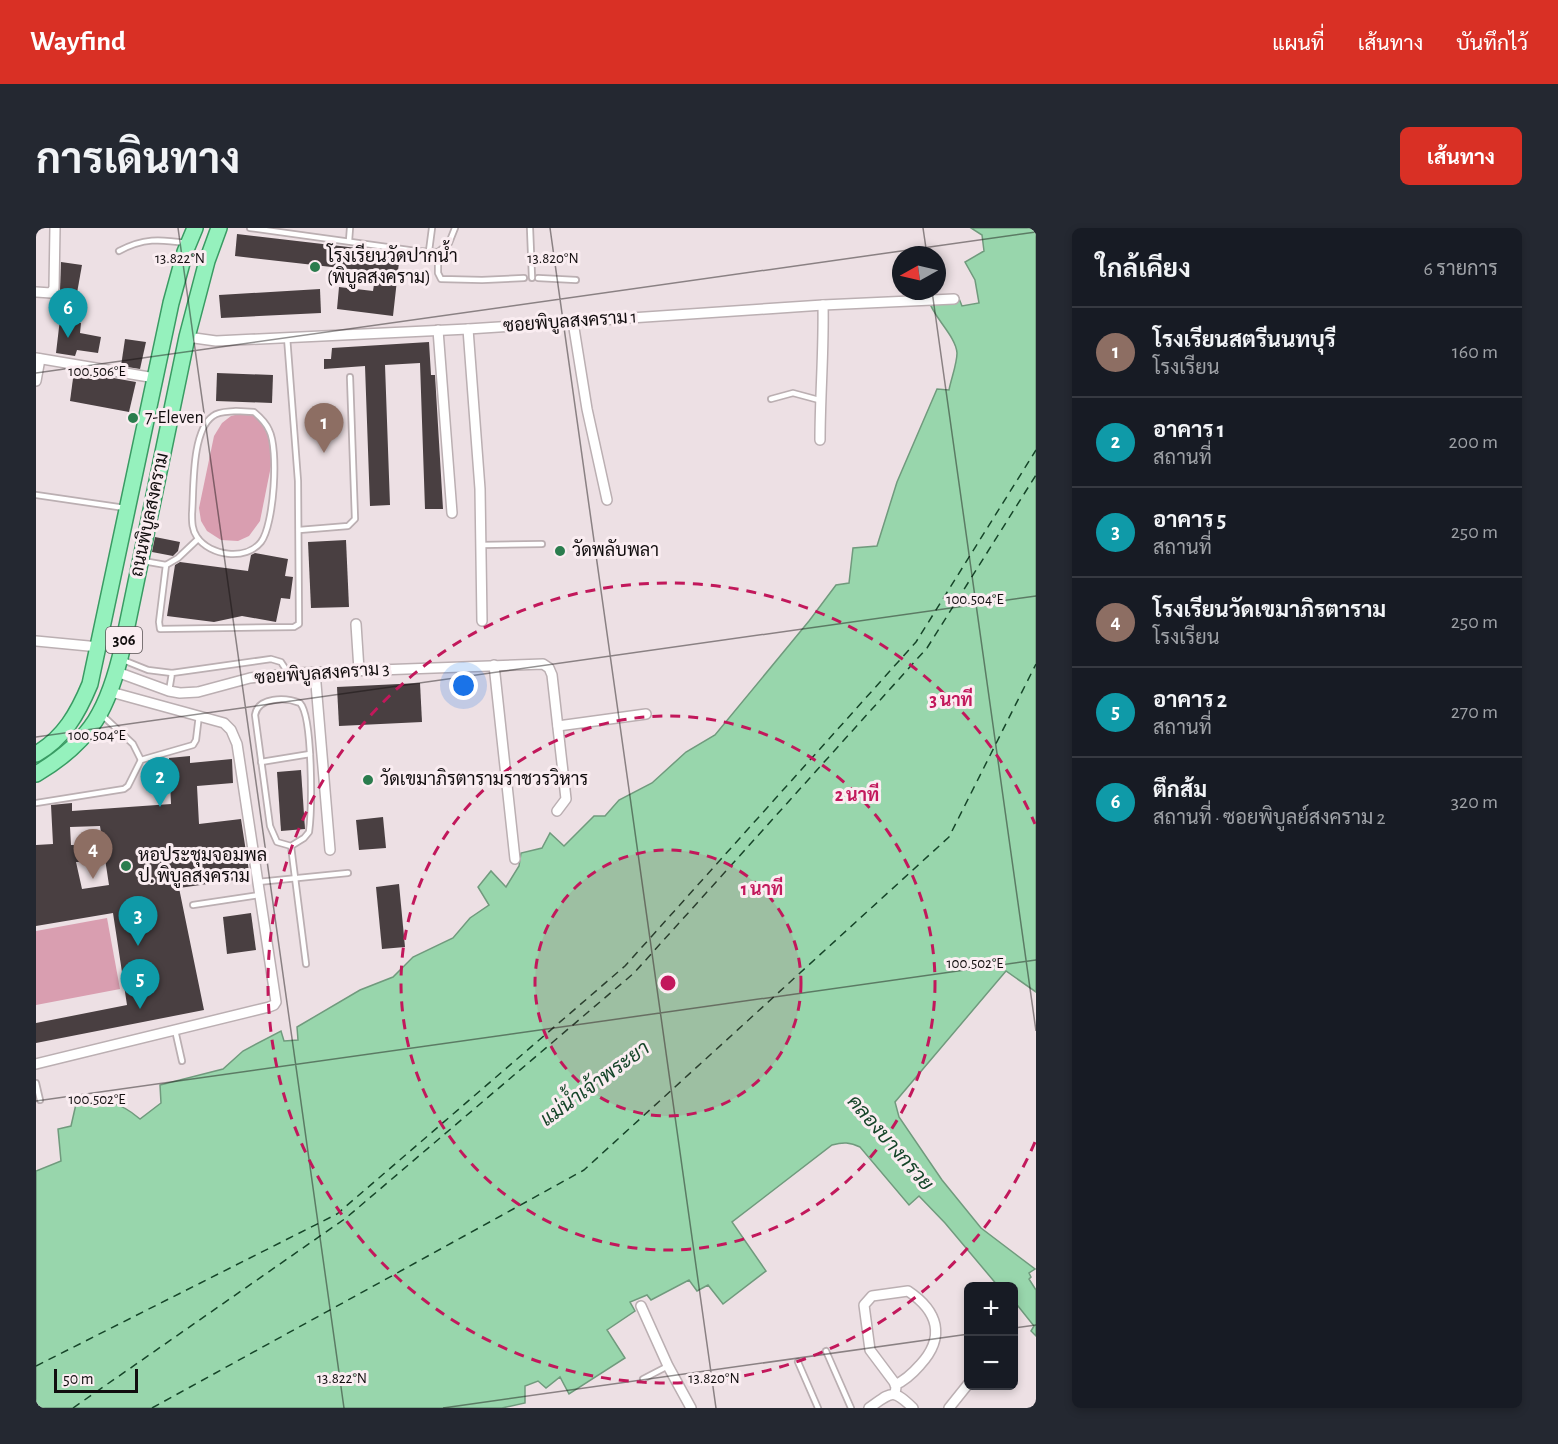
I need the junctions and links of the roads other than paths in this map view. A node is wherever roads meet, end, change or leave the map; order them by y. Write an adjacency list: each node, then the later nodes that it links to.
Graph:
1 (56, 228): 21 (street)
2 (195, 228): 13 (main road, ถนนพิบูลสงคราม / 306)
3 (219, 228): 28 (main road, ถนนพิบูลสงคราม / 306)
4 (250, 228): 10 (lane)
5 (302, 228): 11 (lane)
6 (350, 228): 12 (lane)
7 (432, 228): 15 (lane)
8 (455, 228): 16 (lane)
9 (530, 228): 18 (lane)
10 (275, 230): 11 (lane)
11 (301, 236): 12 (lane)
12 (349, 241): 15 (lane)
13 (188, 243): 14 (lane); 27 (main road, ถนนพิบูลสงคราม / 306)
14 (119, 251)
15 (429, 251): 16 (lane)
16 (438, 252): 17 (lane)
17 (524, 278)
18 (532, 278)
19 (538, 278): 20 (lane)
20 (576, 280)
21 (36, 292)
22 (954, 299): 23 (street, ซอยพิบูลสงคราม 1)
23 (823, 305): 24 (street, ซอยพิบูลสงคราม 1); 36 (street)
24 (573, 322): 25 (street, ซอยพิบูลสงคราม 1); 39 (street)
25 (468, 329): 26 (street, ซอยพิบูลสงคราม 1); 45 (street)
26 (438, 330): 29 (street, ซอยพิบูลสงคราม 1); 41 (street)
27 (165, 332): 28 (main road); 32 (main road, ถนนพิบูลสงคราม / 306)
28 (187, 337): 29 (street, ซอยพิบูลสงคราม 1); 34 (main road, ถนนพิบูลสงคราม / 306)
29 (287, 338): 42 (lane)
30 (38, 358): 32 (street); 33 (street)
31 (350, 377): 42 (lane)
32 (155, 378): 34 (main road); 40 (main road, ถนนพิบูลสงคราม / 306)
33 (36, 381)
34 (177, 382): 46 (main road, ถนนพิบูลสงคราม / 306)
35 (771, 399): 36 (lane)
36 (819, 400): 37 (street)
37 (820, 440)
38 (36, 495): 40 (lane)
39 (607, 500)
40 (128, 509): 51 (main road, ถนนพิบูลสงคราม / 306)
41 (452, 513)
42 (299, 530): 47 (lane)
43 (198, 539): 43 (lane); 47 (lane)
44 (542, 544): 45 (lane)
45 (481, 545): 48 (street)
46 (141, 560): 47 (lane); 52 (main road, ถนนพิบูลสงคราม / 306)
47 (166, 565)
48 (482, 621)
49 (356, 624): 54 (street)
50 (36, 642): 51 (street)
51 (99, 647): 65 (main road, ถนนพิบูลสงคราม / 306)
52 (118, 666): 56 (lane); 58 (street, ซอยพิบูลสงคราม 3); 59 (main road, ถนนพิบูลสงคราม / 306)
53 (494, 666): 54 (street, ซอยพิบูลสงคราม 3); 64 (street, ซอยพิบูลสงคราม 3); 74 (street)
54 (359, 670): 55 (street, ซอยพิบูลสงคราม 3)
55 (315, 672): 57 (street, ซอยพิบูลสงคราม 3); 73 (street)
56 (172, 673): 57 (lane); 58 (lane)
57 (289, 674): 60 (street, ซอยพิบูลสงคราม 3)
58 (169, 691): 60 (street, ซอยพิบูลสงคราม 3)
59 (111, 692): 61 (main road, ถนนพิบูลสงคราม / 306); 62 (street)
60 (185, 693): 62 (street)
61 (100, 714): 67 (lane); 69 (main road, ถนนพิบูลสงคราม / 306)
62 (196, 714): 67 (lane); 77 (street)
63 (646, 714): 64 (street)
64 (558, 726): 71 (street)
65 (36, 754)
66 (309, 754): 68 (lane); 68 (lane); 72 (lane)
67 (141, 760): 70 (lane)
68 (261, 762): 72 (lane)
69 (36, 774)
70 (36, 803)
71 (558, 811)
72 (291, 846): 76 (lane)
73 (330, 850)
74 (515, 859)
75 (348, 873): 76 (lane)
76 (294, 879): 77 (lane); 80 (lane)
77 (258, 882): 78 (street)
78 (260, 895): 79 (lane); 81 (street)
79 (193, 905)
80 (306, 964)
81 (175, 1030): 82 (lane); 83 (street)
82 (182, 1061)
83 (36, 1064)
84 (36, 1083): 85 (lane)
85 (40, 1100)
86 (641, 1305): 89 (street)
87 (826, 1351): 95 (lane)
88 (798, 1362): 94 (lane)
89 (669, 1366): 90 (lane); 93 (street)
90 (643, 1379)
91 (895, 1389): 91 (street); 96 (street); 97 (street)
92 (964, 1389): 98 (street)
93 (691, 1408)
94 (818, 1408)
95 (851, 1408)
96 (869, 1408)
97 (913, 1408)
98 (949, 1408)

